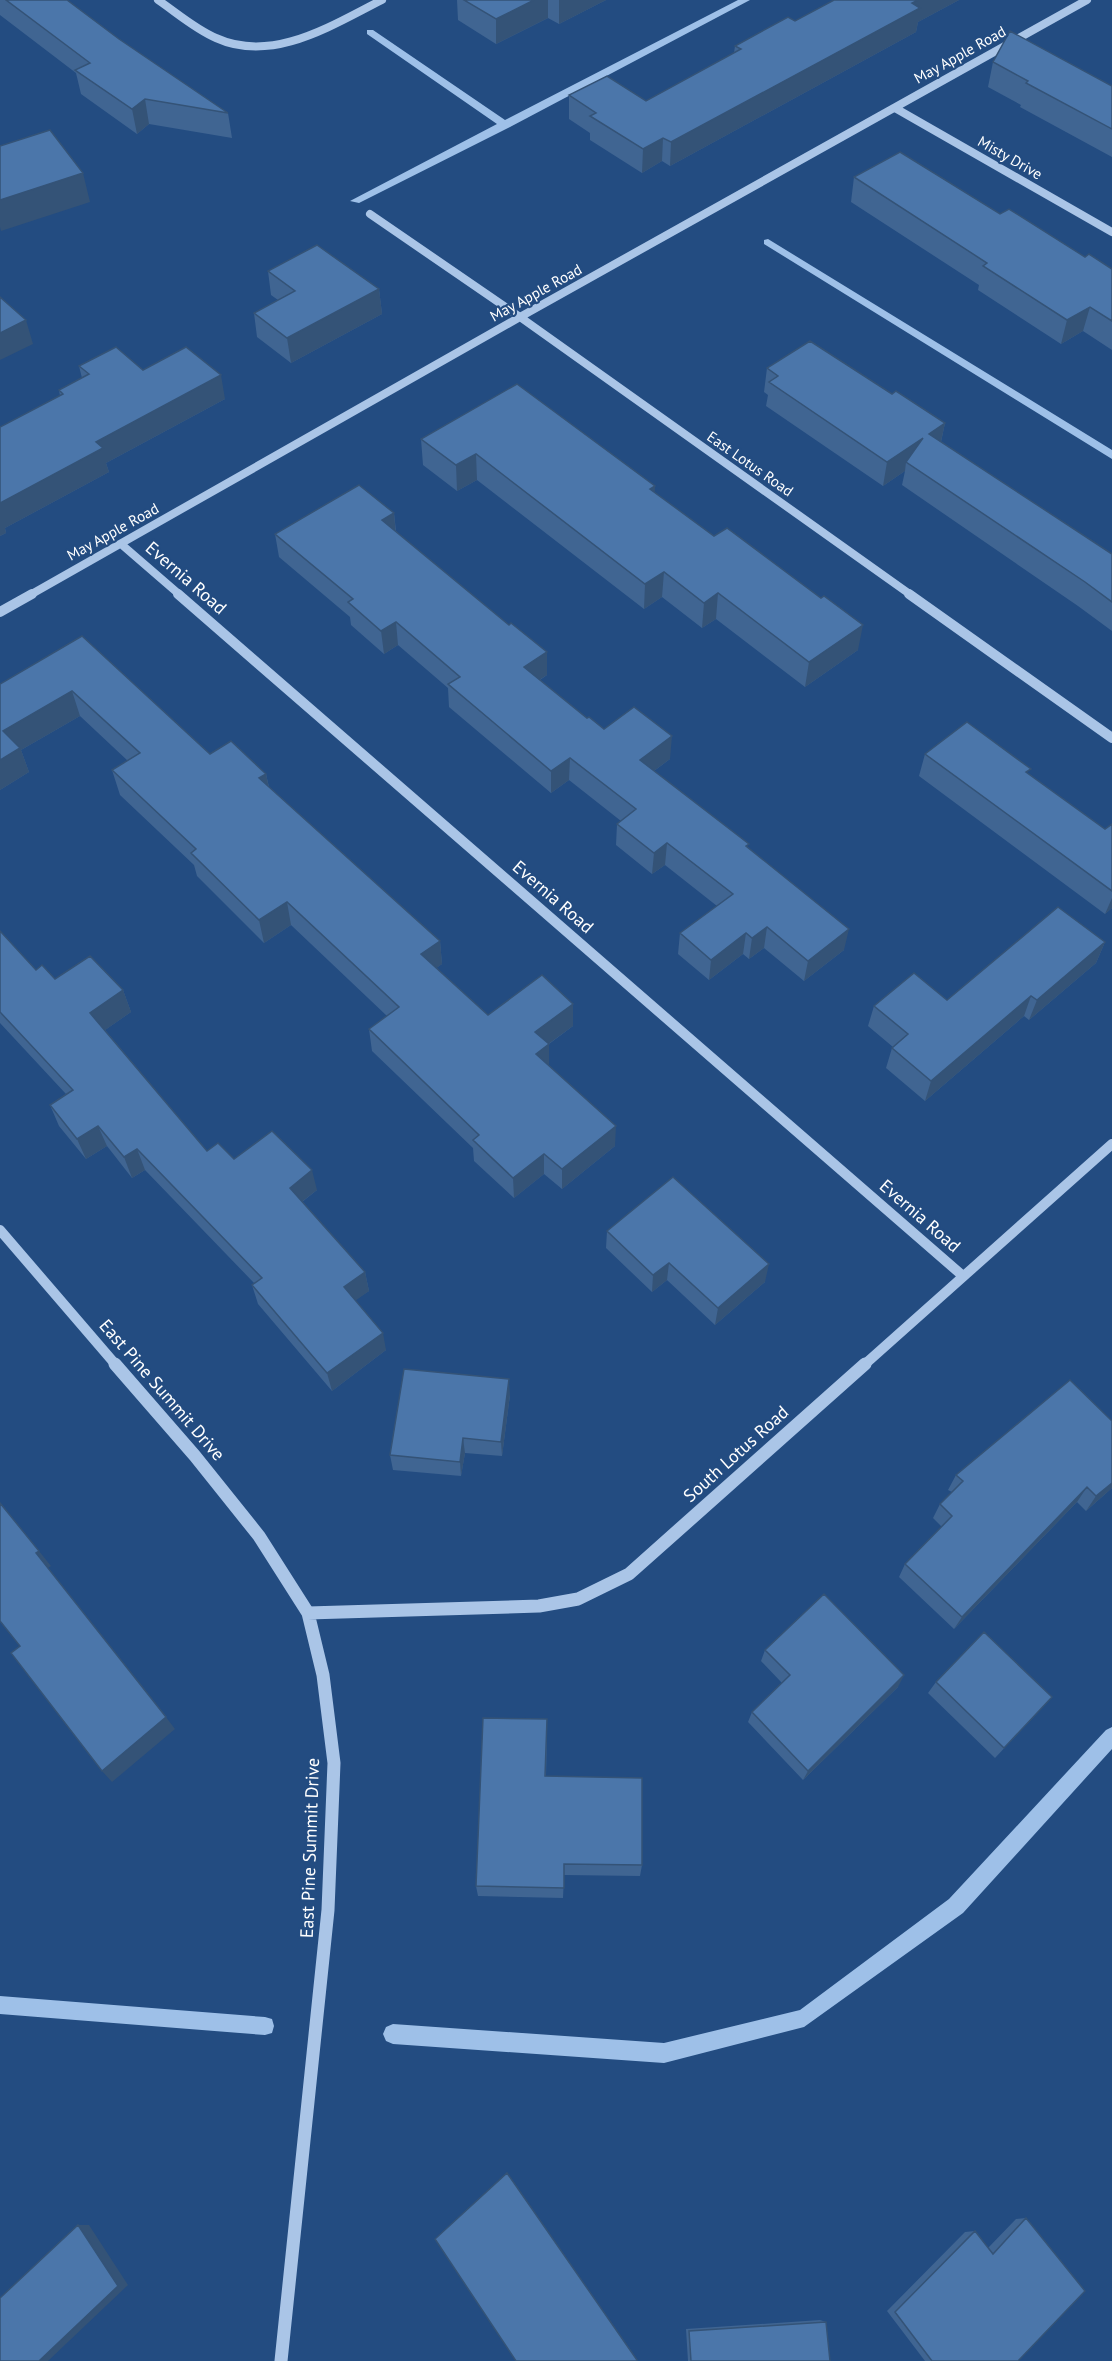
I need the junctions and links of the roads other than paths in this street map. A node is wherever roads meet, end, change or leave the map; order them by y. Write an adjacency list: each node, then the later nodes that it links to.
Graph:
1 (158, 0): 2 (street)
2 (382, 0)
3 (1087, 0): 4 (street, May Apple Road)
4 (895, 108): 6 (street, Misty Drive); 7 (street, May Apple Road)
5 (370, 214): 7 (street, East Lotus Road)
6 (1112, 232)
7 (520, 317): 8 (street, May Apple Road); 10 (street, East Lotus Road)
8 (121, 544): 9 (street, May Apple Road); 13 (street, Evernia Road)
9 (0, 612)
10 (1112, 738)
11 (1112, 1144): 13 (street, South Lotus Road)
12 (0, 1230): 14 (street, East Pine Summit Drive)
13 (963, 1275): 14 (street, South Lotus Road)
14 (308, 1613): 15 (street, East Pine Summit Drive)
15 (280, 2361)

